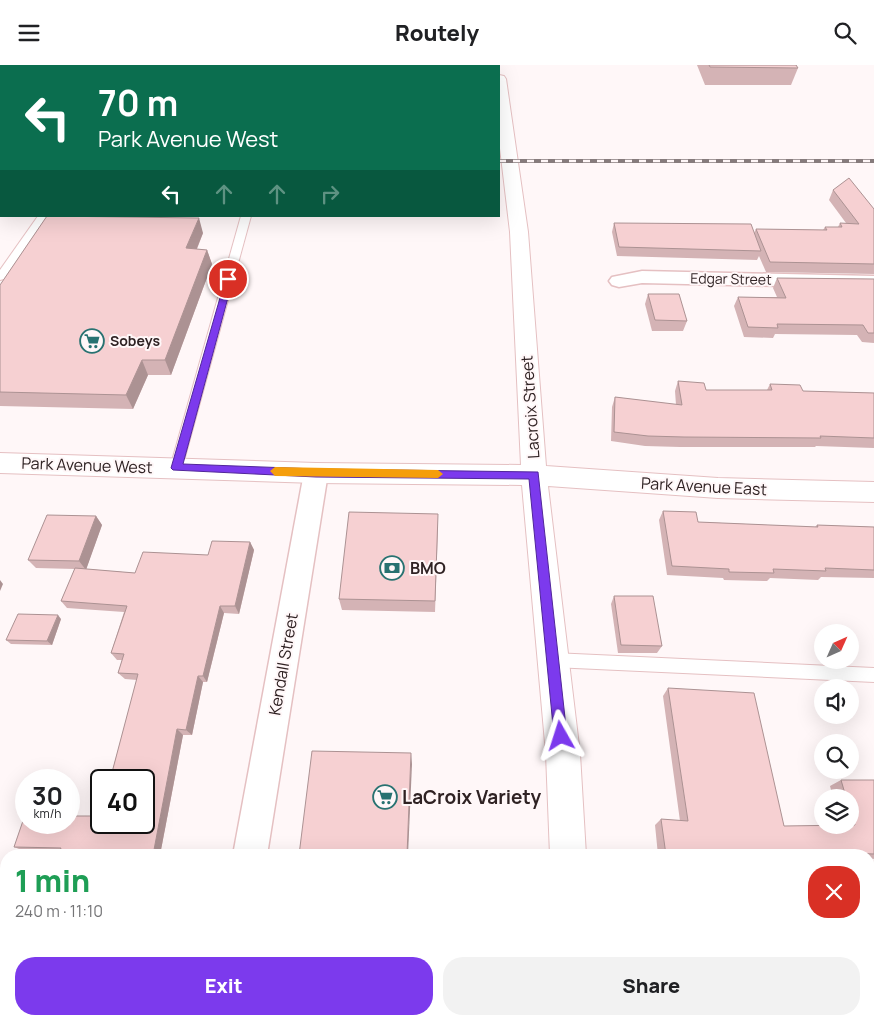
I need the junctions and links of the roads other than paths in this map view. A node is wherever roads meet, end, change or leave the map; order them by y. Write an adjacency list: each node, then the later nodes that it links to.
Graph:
1 (500, 87): 10 (main road, Lacroix Street)
2 (42, 217): 4 (lane)
3 (246, 217): 8 (lane)
4 (0, 277)
5 (619, 281): 6 (street, Edgar Street)
6 (874, 283)
7 (0, 463): 8 (main road, Park Avenue West)
8 (176, 468): 9 (main road, Park Avenue West)
9 (316, 473): 10 (main road, Park Avenue West); 14 (street, Kendall Street)
10 (534, 475): 11 (main road, Park Avenue East); 12 (main road, Lacroix Street)
11 (874, 492)
12 (553, 660): 13 (lane); 15 (main road, Lacroix Street)
13 (874, 675)
14 (251, 849)
15 (568, 849)

